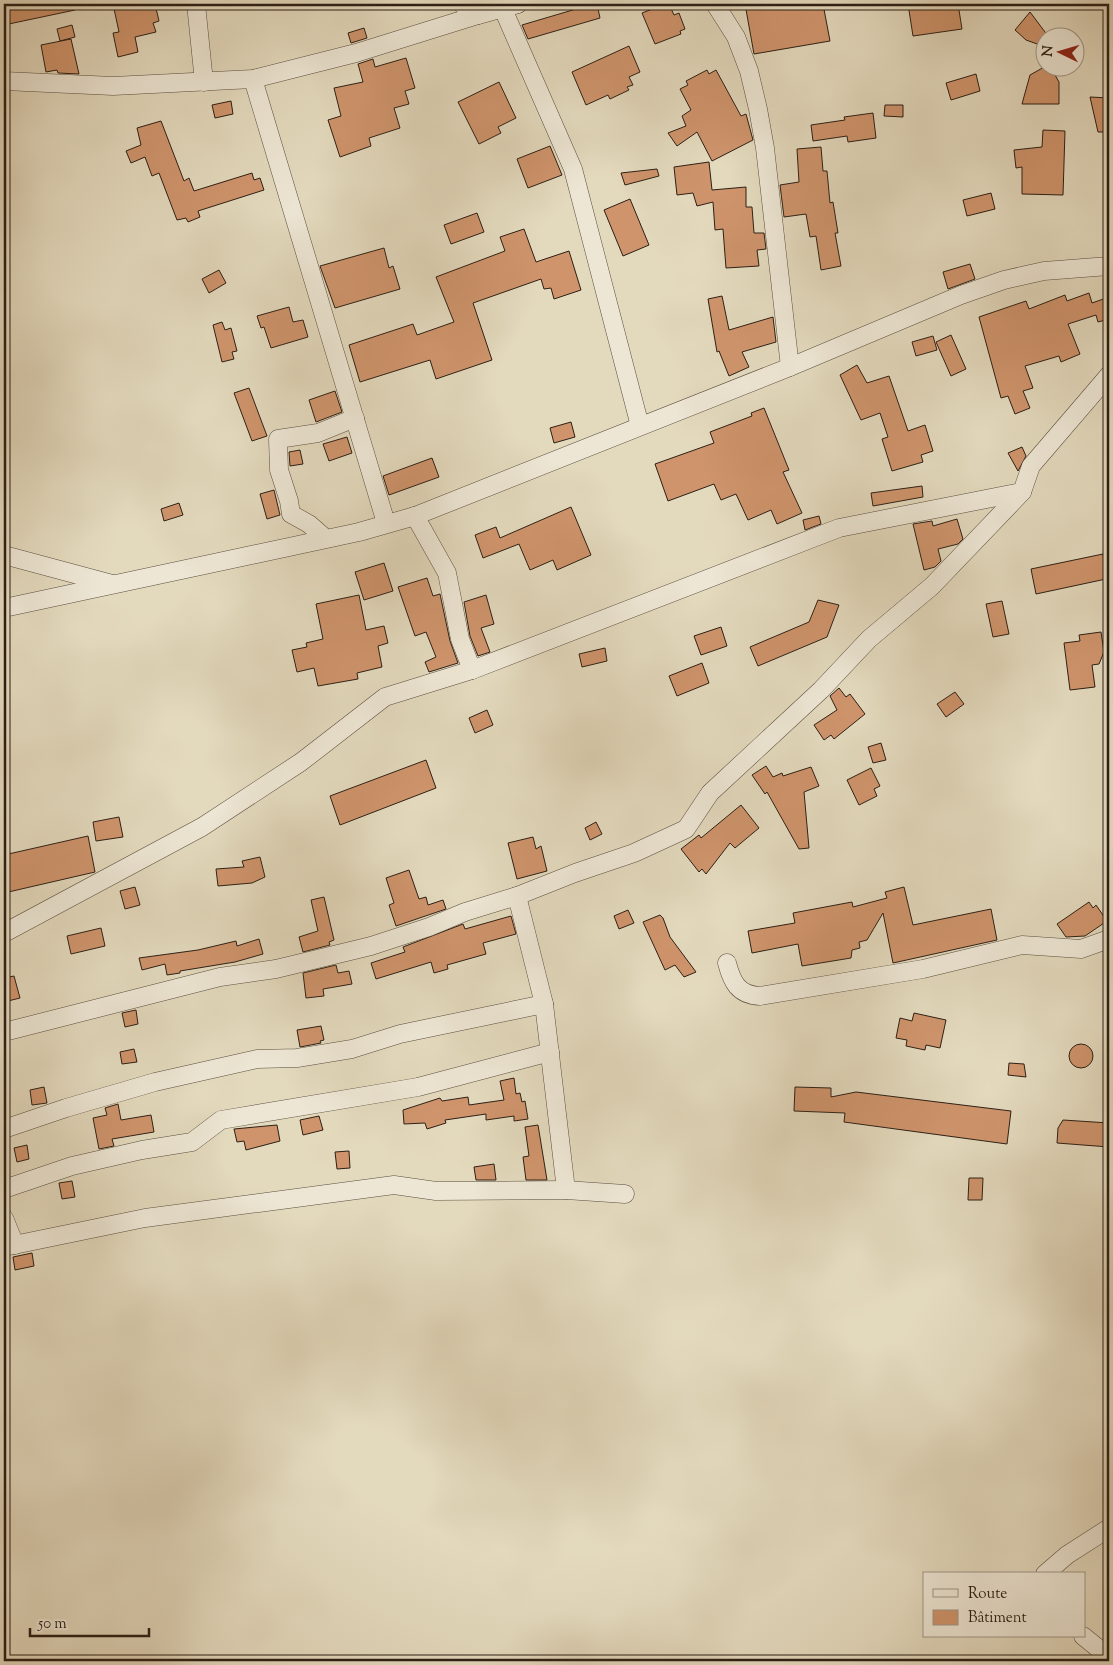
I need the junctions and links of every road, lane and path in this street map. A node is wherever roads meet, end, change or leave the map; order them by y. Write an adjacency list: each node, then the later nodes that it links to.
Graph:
1 (196, 4): 8 (street)
2 (462, 4): 5 (street)
3 (716, 4): 10 (street)
4 (510, 6): 5 (street); 13 (street)
5 (478, 15): 6 (street)
6 (253, 79): 8 (street); 12 (street)
7 (4, 80): 8 (street)
8 (204, 82)
9 (1109, 266): 10 (street)
10 (790, 367): 13 (street)
11 (1109, 375): 14 (street)
12 (355, 418): 16 (street); 17 (street)
13 (640, 426): 15 (street)
14 (1022, 492): 21 (street); 22 (street)
15 (415, 516): 16 (street); 21 (street)
16 (386, 524): 17 (street)
17 (325, 538): 19 (street)
18 (4, 555): 19 (street)
19 (115, 584): 20 (street)
20 (4, 608)
21 (472, 670): 23 (street)
22 (517, 896): 26 (street); 27 (street)
23 (4, 933)
24 (1109, 939): 25 (street)
25 (727, 963)
26 (544, 1004): 28 (street); 29 (street)
27 (4, 1032)
28 (550, 1052): 30 (street); 31 (street)
29 (4, 1129)
30 (4, 1189)
31 (566, 1190): 32 (street); 34 (street)
32 (625, 1194)
33 (4, 1218): 34 (street)
34 (9, 1246)
35 (1109, 1528): 36 (street)
36 (1047, 1572)
37 (1085, 1638): 38 (street)
38 (1109, 1658)

